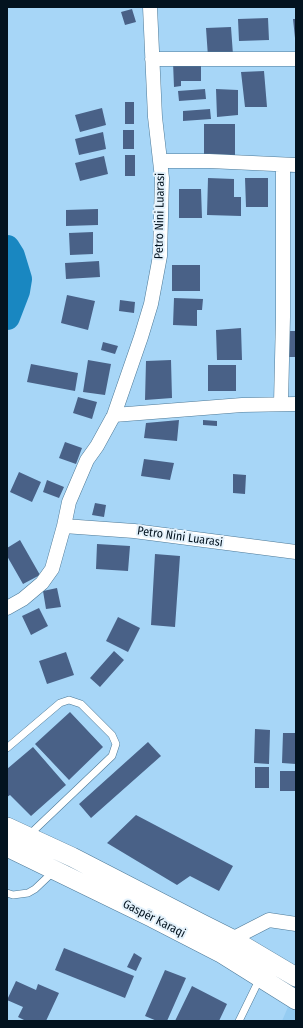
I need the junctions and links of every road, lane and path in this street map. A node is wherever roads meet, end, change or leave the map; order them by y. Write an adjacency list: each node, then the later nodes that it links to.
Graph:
1 (150, 7): 2 (street, Petro Nini Luarasi)
2 (152, 59): 3 (street); 4 (street, Petro Nini Luarasi)
3 (296, 60)
4 (160, 161): 5 (street); 8 (street, Petro Nini Luarasi)
5 (290, 165): 6 (street)
6 (281, 403): 7 (street); 8 (street)
7 (296, 404)
8 (114, 415): 9 (street, Petro Nini Luarasi)
9 (64, 526): 10 (street, Petro Nini Luarasi); 11 (street, Petro Nini Luarasi)
10 (296, 552)
11 (7, 608)
12 (7, 748): 14 (lane)
13 (7, 827): 14 (main road, Gaspër Karaqi)
14 (28, 836): 19 (main road, Gaspër Karaqi)
15 (7, 847): 16 (main road, Gaspër Karaqi)
16 (55, 871): 17 (lane); 19 (main road, Gaspër Karaqi)
17 (7, 893)
18 (296, 924): 19 (street)
19 (226, 946): 20 (main road, Gaspër Karaqi); 21 (main road, Gaspër Karaqi)
20 (296, 977)
21 (261, 978): 22 (main road, Gaspër Karaqi); 23 (lane)
22 (296, 1000)
23 (239, 1021)

